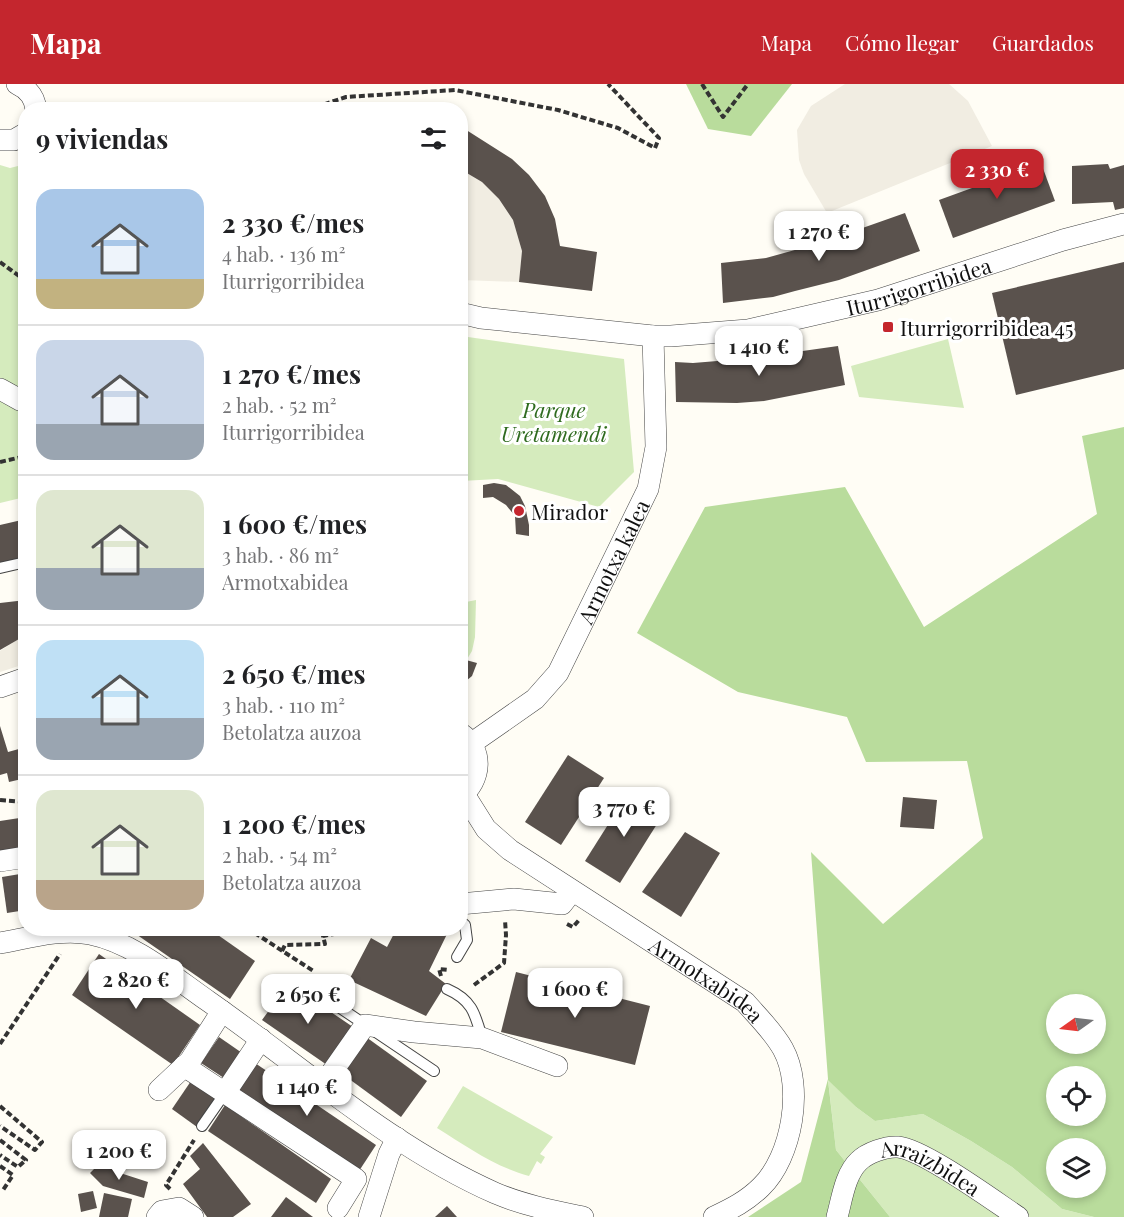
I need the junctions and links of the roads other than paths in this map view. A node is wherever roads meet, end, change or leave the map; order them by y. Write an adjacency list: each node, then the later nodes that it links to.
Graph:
1 (17, 84): 2 (street)
2 (34, 102)
3 (18, 138): 4 (street)
4 (0, 140)
5 (1124, 224): 7 (street, Iturrigorribidea)
6 (468, 315): 7 (street, Iturrigorribidea)
7 (653, 336): 14 (street, Armotxa kalea)
8 (0, 389): 9 (street)
9 (18, 398)
10 (18, 564): 11 (lane)
11 (0, 568)
12 (18, 681): 13 (street)
13 (0, 687)
14 (468, 737)
15 (468, 741): 16 (street)
16 (468, 789)
17 (468, 804): 20 (street, Armotxabidea)
18 (18, 858): 19 (street)
19 (0, 861)
20 (572, 891): 21 (street); 46 (street, Armotxabidea)
21 (468, 903)
22 (43, 936): 25 (street)
23 (95, 936): 29 (street)
24 (466, 936): 26 (lane)
25 (0, 943)
26 (457, 957)
27 (312, 989): 30 (lane)
28 (447, 989): 31 (lane)
29 (222, 1011): 32 (street); 33 (street)
30 (365, 1025): 31 (street); 35 (lane); 36 (street)
31 (482, 1038): 34 (street)
32 (261, 1039): 36 (street); 38 (street)
33 (184, 1066): 37 (street); 38 (street)
34 (557, 1066)
35 (434, 1071)
36 (323, 1085): 40 (street)
37 (159, 1090)
38 (225, 1093): 39 (lane); 41 (street)
39 (202, 1126)
40 (397, 1138): 44 (street); 45 (street)
41 (338, 1208)
42 (157, 1217): 43 (street)
43 (193, 1217)
44 (369, 1217)
45 (583, 1217)
46 (714, 1217)
47 (837, 1217): 48 (street, Arraizbidea)
48 (1018, 1217)

